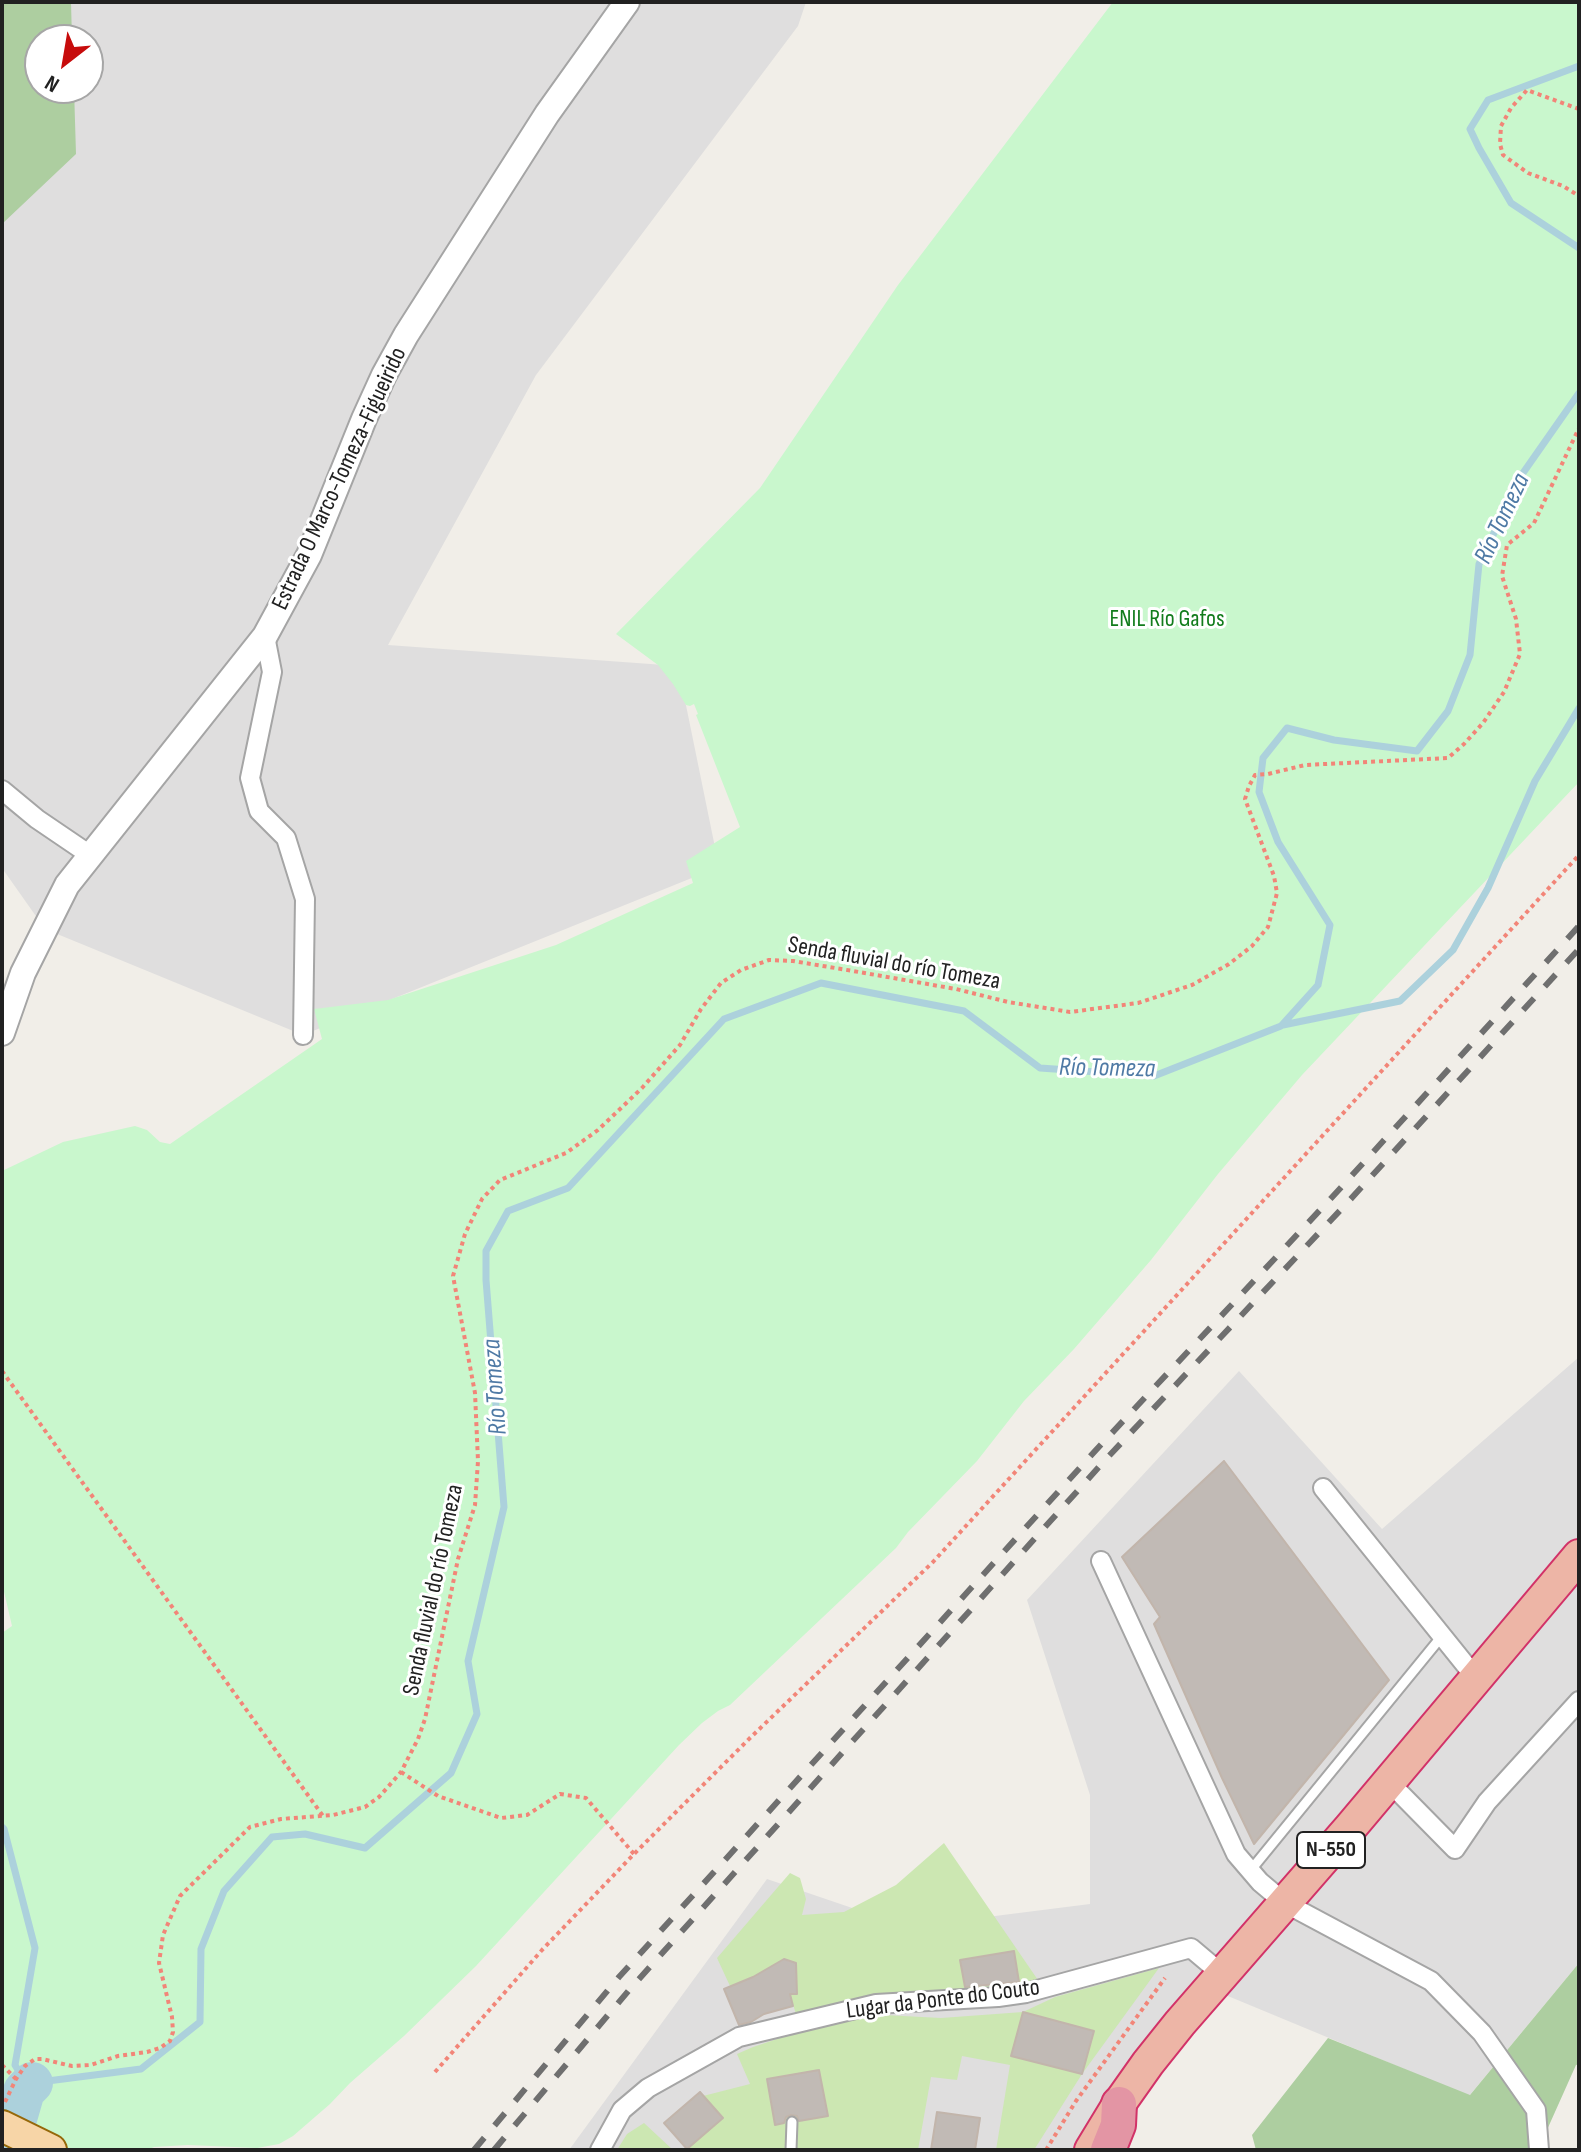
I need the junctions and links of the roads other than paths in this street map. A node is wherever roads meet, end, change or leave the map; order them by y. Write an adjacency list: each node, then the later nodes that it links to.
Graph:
1 (627, 2): 2 (street, Estrada O Marco-Tomeza-Figueirido)
2 (265, 636): 4 (street, Estrada O Marco-Tomeza-Figueirido); 6 (street)
3 (2, 790): 4 (street)
4 (90, 855): 5 (street, Estrada O Marco-Tomeza-Figueirido)
5 (2, 1033)
6 (303, 1035)
7 (1323, 1488): 10 (street)
8 (1579, 1556): 11 (highway, N-550)
9 (1101, 1561): 14 (street)
10 (1442, 1636): 11 (street); 14 (lane)
11 (1476, 1678): 13 (highway, N-550)
12 (1579, 1701): 13 (street)
13 (1389, 1782): 15 (highway, N-550)
14 (1250, 1871): 15 (street)
15 (1285, 1903): 16 (highway, N-550); 25 (street)
16 (1223, 1975): 17 (highway, N-550); 21 (street, Lugar da Ponte do Couto)
17 (1119, 2104): 23 (highway, N-550); 24 (highway)
18 (792, 2122): 22 (lane)
19 (2, 2126): 20 (main road)
20 (51, 2150)
21 (600, 2150)
22 (791, 2150)
23 (1091, 2150)
24 (1108, 2150)
25 (1539, 2150)

